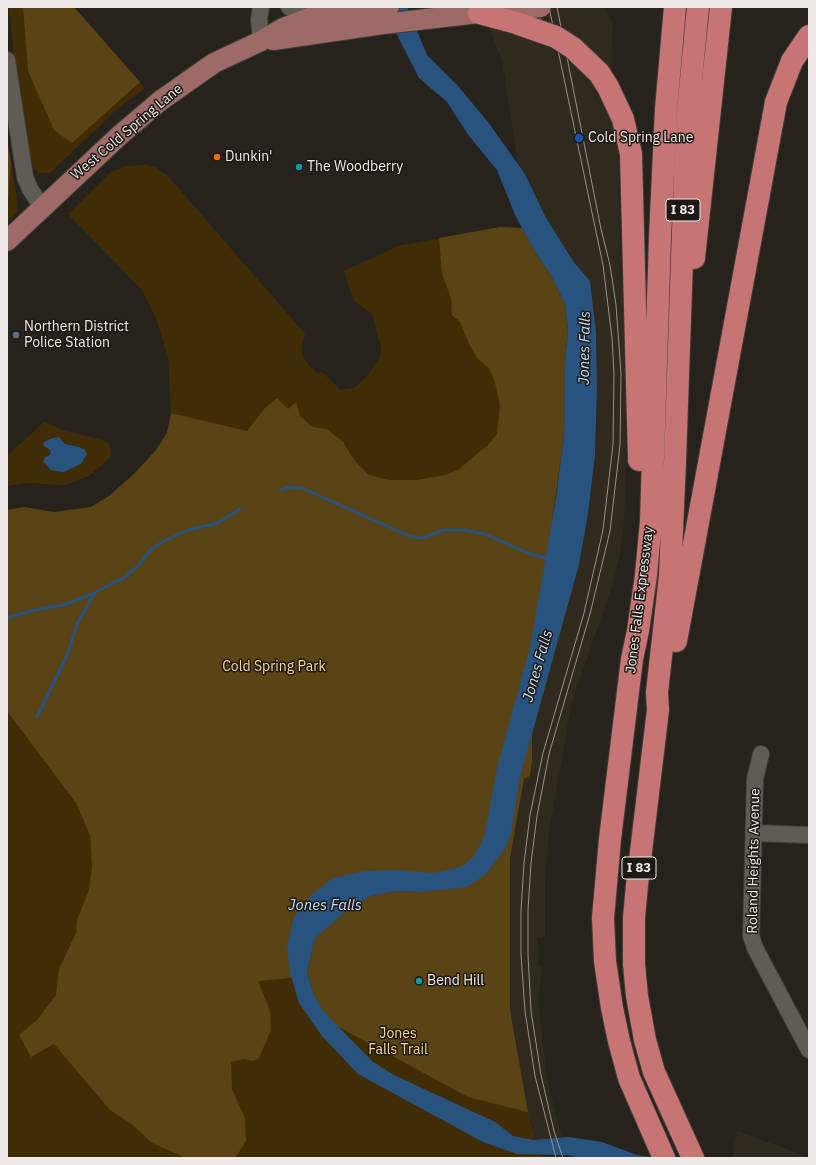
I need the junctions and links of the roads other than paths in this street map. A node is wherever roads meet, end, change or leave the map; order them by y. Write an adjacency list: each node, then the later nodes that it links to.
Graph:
1 (261, 7): 11 (street)
2 (289, 7): 9 (street)
3 (389, 7): 9 (main road, West Cold Spring Lane)
4 (541, 7): 8 (main road, West Cold Spring Lane, bridge)
5 (675, 7): 16 (highway, Jones Falls Expressway / I 83)
6 (698, 7): 15 (highway, Jones Falls Expressway / I 83)
7 (721, 7): 15 (highway)
8 (479, 14): 9 (main road, West Cold Spring Lane); 16 (highway, bridge)
9 (316, 22): 11 (main road, West Cold Spring Lane)
10 (809, 36): 17 (highway)
11 (261, 41): 13 (main road, West Cold Spring Lane)
12 (7, 60): 13 (street)
13 (42, 206): 14 (main road, West Cold Spring Lane)
14 (7, 241)
15 (677, 410): 17 (highway, Jones Falls Expressway / I 83)
16 (632, 659): 22 (highway, Jones Falls Expressway / I 83)
17 (658, 710): 23 (highway, Jones Falls Expressway / I 83)
18 (761, 754): 19 (street, Roland Heights Avenue)
19 (754, 833): 20 (street); 21 (street, Roland Heights Avenue)
20 (809, 835)
21 (809, 1050)
22 (664, 1158)
23 (693, 1158)

